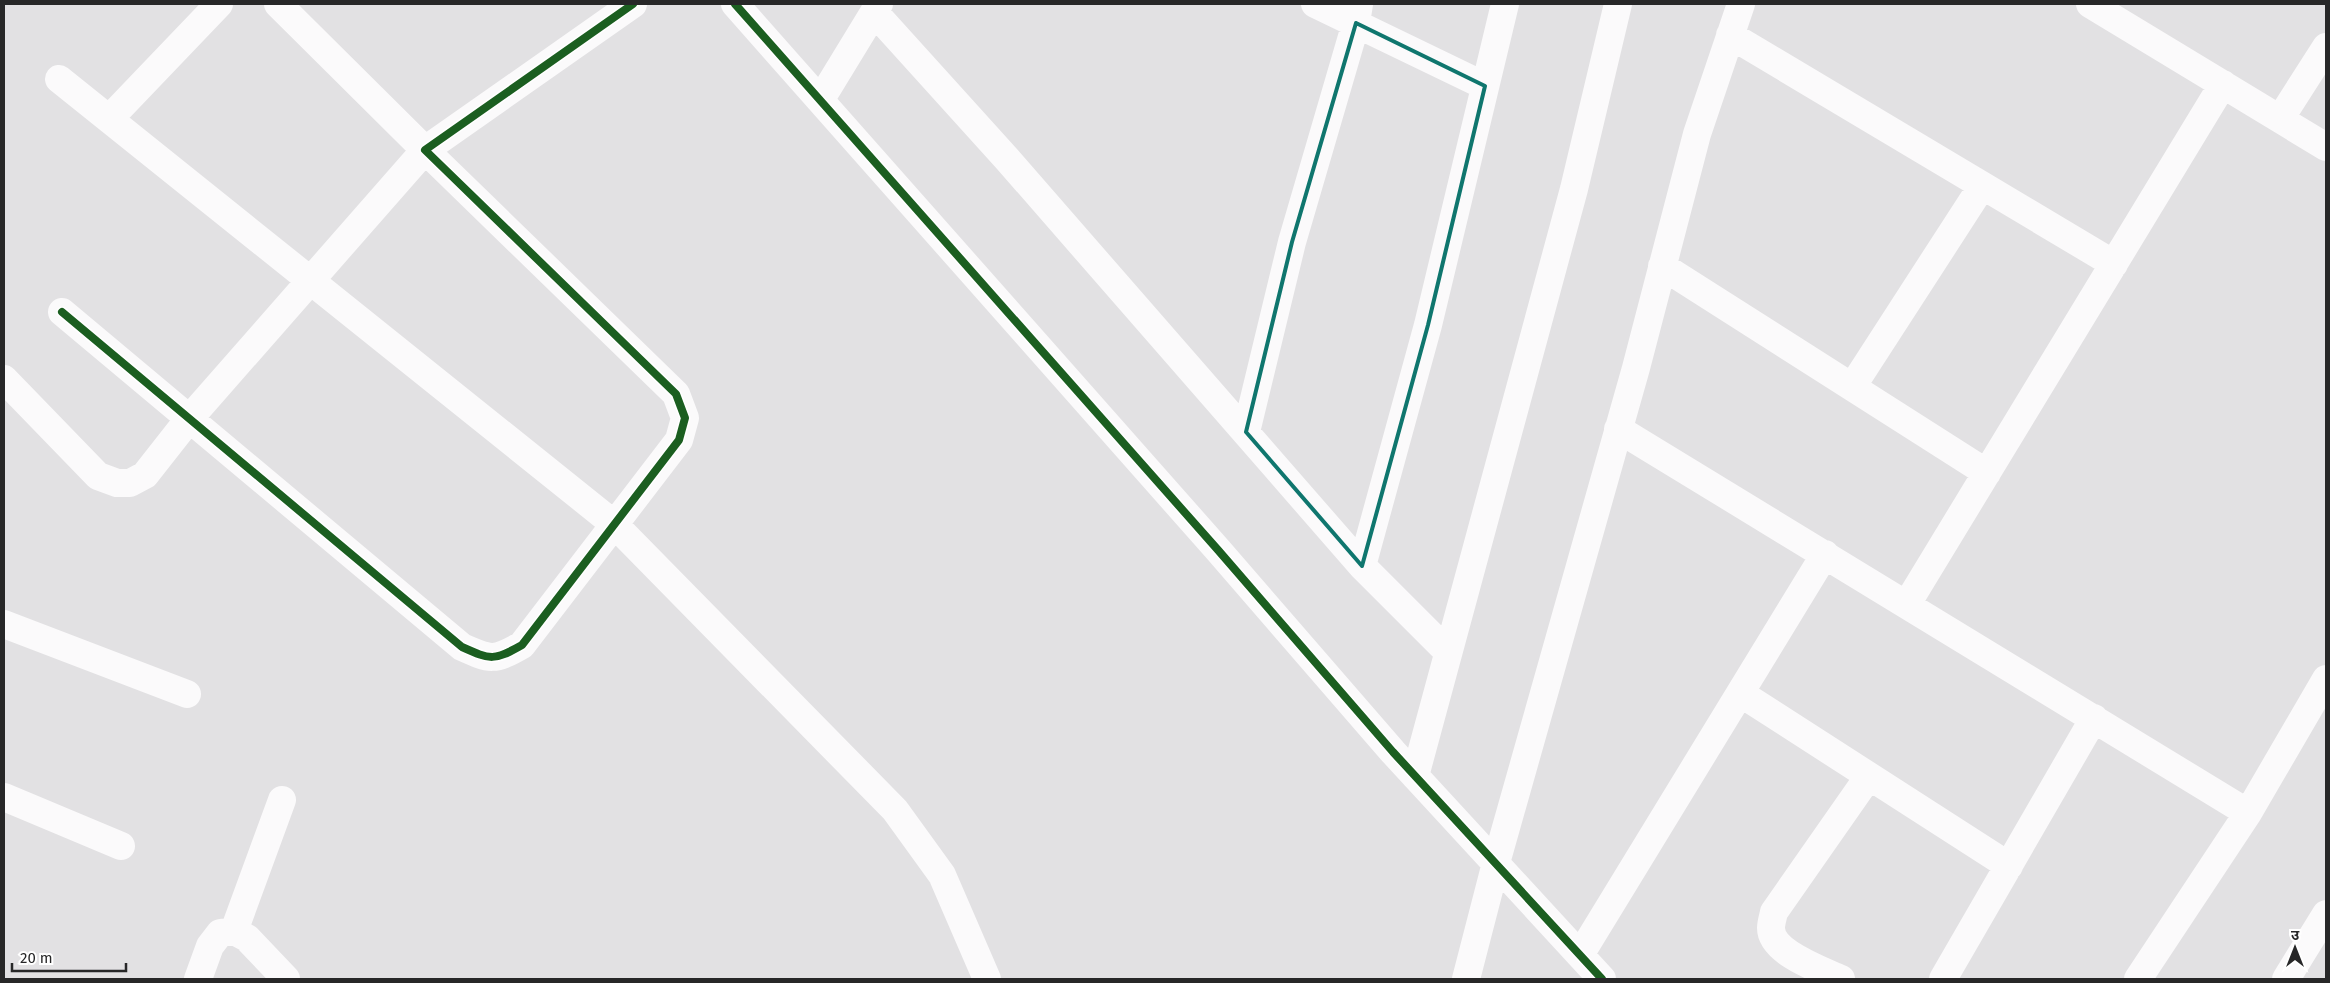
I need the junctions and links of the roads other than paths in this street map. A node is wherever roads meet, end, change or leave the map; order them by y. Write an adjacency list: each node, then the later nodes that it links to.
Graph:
1 (219, 4): 18 (street)
2 (278, 4): 21 (street)
3 (633, 4): 21 (street)
4 (735, 4): 17 (street)
5 (1315, 4): 11 (street)
6 (1505, 4): 16 (street)
7 (1618, 4): 38 (street)
8 (1741, 4): 12 (street)
9 (2090, 4): 15 (street)
10 (877, 8): 17 (street); 31 (street)
11 (1357, 14): 16 (street); 31 (street)
12 (1730, 35): 22 (street); 24 (street)
13 (2326, 47): 19 (street)
14 (59, 79): 18 (street)
15 (2223, 84): 19 (street); 23 (street)
16 (1485, 86): 35 (street)
17 (821, 99): 45 (street)
18 (109, 119): 25 (street)
19 (2280, 119): 20 (street)
20 (2326, 146)
21 (425, 150): 25 (street); 33 (street)
22 (1982, 186): 23 (street); 28 (street)
23 (2114, 264): 32 (street)
24 (1662, 266): 28 (street); 30 (street)
25 (312, 280): 29 (street); 33 (street)
26 (62, 312): 29 (street)
27 (4, 379): 29 (street)
28 (1852, 388): 32 (street)
29 (189, 419): 33 (street)
30 (1618, 429): 34 (street); 50 (street)
31 (1246, 432): 35 (street)
32 (1987, 473): 36 (street)
33 (614, 524): 57 (street)
34 (1825, 554): 36 (street); 40 (street)
35 (1362, 566): 38 (street)
36 (1907, 604): 43 (street)
37 (4, 624): 41 (street)
38 (1448, 652): 45 (street)
39 (2326, 679): 42 (street)
40 (1740, 693): 44 (street); 54 (street)
41 (186, 694)
42 (2318, 711): 48 (street)
43 (2094, 718): 48 (street); 51 (street)
44 (1869, 776): 51 (street); 60 (street)
45 (1422, 784): 50 (street)
46 (4, 797): 49 (street)
47 (282, 800): 53 (street)
48 (2248, 813): 62 (street)
49 (121, 846)
50 (1496, 863): 54 (street); 58 (street)
51 (2008, 866): 61 (street)
52 (2326, 914): 63 (street)
53 (234, 931): 55 (street); 56 (street)
54 (1580, 955): 59 (street)
55 (198, 979)
56 (286, 979)
57 (986, 979)
58 (1466, 979)
59 (1602, 979)
60 (1841, 979)
61 (1943, 979)
62 (2138, 979)
63 (2286, 979)

